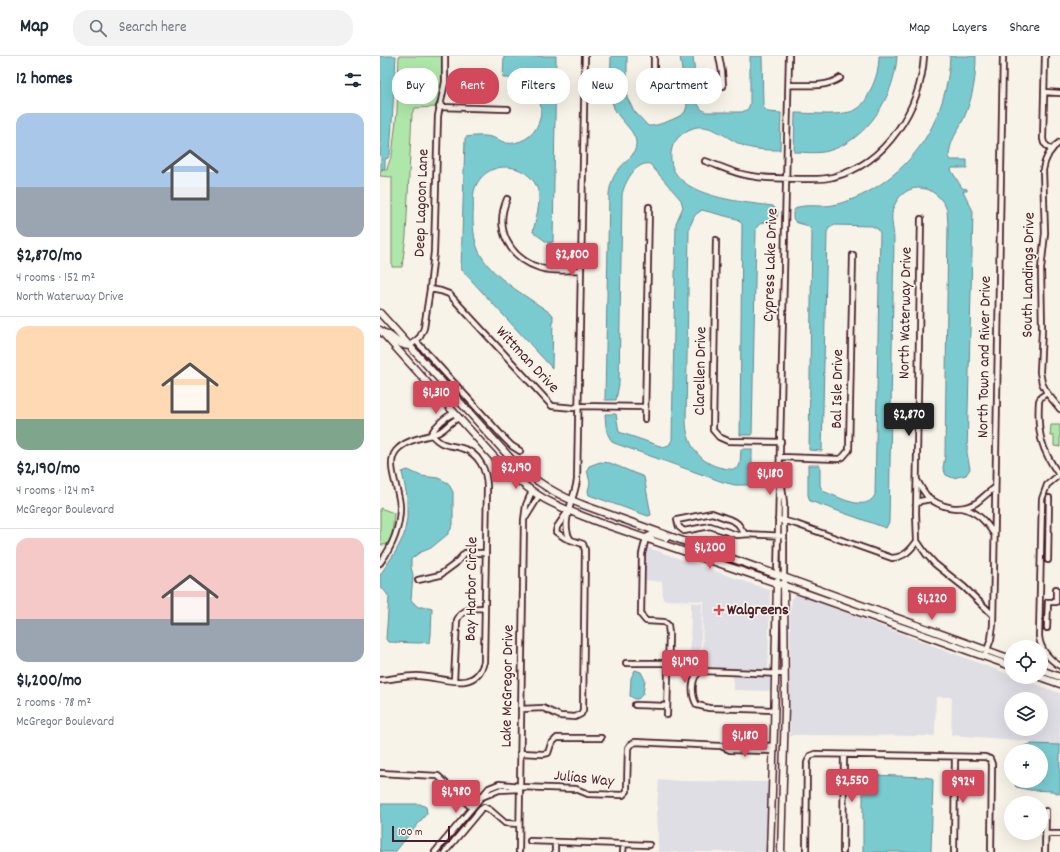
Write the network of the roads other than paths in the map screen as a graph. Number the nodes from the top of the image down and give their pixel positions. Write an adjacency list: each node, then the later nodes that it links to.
1 (445, 56): 15 (street, Deep Lagoon Lane)
2 (585, 56): 26 (street)
3 (654, 56): 9 (street)
4 (719, 56): 12 (street)
5 (789, 56): 11 (street, Cypress Lake Drive)
6 (924, 56): 20 (street)
7 (1003, 56): 46 (street, North Town and River Drive)
8 (1045, 56): 13 (street)
9 (654, 68)
10 (840, 78): 11 (street)
11 (789, 85): 20 (street, Cypress Lake Drive)
12 (723, 86)
13 (1044, 92): 14 (street); 18 (street)
14 (1060, 94)
15 (439, 107): 16 (street); 27 (street, Deep Lagoon Lane)
16 (508, 109)
17 (1060, 142): 18 (street, South Landings Drive)
18 (1051, 150): 32 (street, South Landings Drive)
19 (705, 161): 20 (street)
20 (787, 178): 40 (street, Cypress Lake Drive)
21 (507, 199): 26 (street)
22 (649, 207): 34 (street)
23 (921, 219): 45 (street, North Waterway Drive)
24 (716, 240): 40 (street, Clarellen Drive)
25 (853, 254): 42 (street, Bal Isle Drive)
26 (580, 270): 33 (street)
27 (430, 289): 30 (street, Deep Lagoon Lane); 33 (street, Wittman Drive)
28 (380, 313): 31 (main road)
29 (382, 331): 31 (main road); 36 (main road)
30 (416, 341): 31 (street, Deep Lagoon Lane); 41 (street)
31 (410, 346): 38 (main road)
32 (1046, 393): 35 (street, South Landings Drive); 44 (street)
33 (578, 406): 34 (street, Wittman Drive); 51 (street)
34 (645, 408): 37 (street)
35 (1060, 409)
36 (458, 416): 38 (main road); 39 (street); 47 (main road)
37 (645, 419)
38 (485, 430): 51 (main road)
39 (432, 434): 68 (street, Bay Harbor Circle); 70 (street)
40 (781, 442): 42 (street, Cypress Lake Drive)
41 (520, 451)
42 (780, 457): 43 (street, Cypress Lake Drive)
43 (780, 474): 55 (street, Cypress Lake Drive); 57 (street, Cypress Lake Drive)
44 (1059, 475): 65 (street)
45 (917, 480): 50 (street); 52 (street, North Waterway Drive)
46 (995, 488): 53 (street); 59 (street, North Town and River Drive)
47 (532, 491): 48 (main road); 56 (street, Lake McGregor Drive)
48 (539, 496): 54 (main road); 56 (street)
49 (1049, 498): 66 (street)
50 (931, 499): 52 (street); 53 (street)
51 (572, 501): 54 (street); 67 (main road)
52 (916, 505): 64 (street, North Waterway Drive)
53 (962, 508): 59 (street)
54 (569, 510): 62 (main road); 63 (street); 63 (street)
55 (778, 519): 57 (street); 60 (street, Cypress Lake Drive)
56 (524, 520): 98 (street, Lake McGregor Drive)
57 (784, 521): 61 (street, Cypress Lake Drive); 64 (street)
58 (750, 534): 58 (street); 60 (street)
59 (994, 534): 80 (street, North Town and River Drive)
60 (777, 536): 61 (street); 71 (street, Cypress Lake Drive)
61 (784, 536): 72 (street, Cypress Lake Drive)
62 (646, 538): 67 (main road); 74 (main road); 86 (street)
63 (571, 540): 98 (street)
64 (917, 541): 80 (street)
65 (1041, 542): 66 (street); 77 (street)
66 (1048, 542): 69 (street)
67 (694, 544): 71 (main road)
68 (486, 553): 73 (street); 79 (street, Bay Harbor Circle)
69 (1048, 560)
70 (380, 563)
71 (777, 575): 72 (main road); 74 (main road, Cypress Lake Drive)
72 (784, 578): 75 (main road, Cypress Lake Drive); 82 (main road)
73 (418, 580)
74 (777, 584): 75 (main road); 89 (main road, Cypress Lake Drive)
75 (784, 586): 82 (main road); 90 (main road, Cypress Lake Drive)
76 (1056, 589): 78 (street)
77 (1040, 602): 78 (street); 87 (street)
78 (1048, 602): 81 (street)
79 (485, 608): 94 (street, Bay Harbor Circle); 94 (street)
80 (993, 615): 82 (street, North Town and River Drive)
81 (1047, 628)
82 (986, 654): 83 (main road); 85 (main road)
83 (1004, 658)
84 (626, 663): 86 (street)
85 (1004, 663)
86 (668, 664): 97 (street)
87 (1060, 666)
88 (1048, 673): 91 (main road)
89 (775, 674): 90 (street); 99 (main road, Cypress Lake Drive); 99 (street)
90 (784, 674): 110 (main road, Cypress Lake Drive)
91 (1060, 677)
92 (380, 680): 94 (street, Bay Harbor Circle)
93 (1048, 680): 95 (main road)
94 (454, 681)
95 (1060, 684)
96 (635, 706): 97 (street)
97 (667, 706): 100 (street)
98 (521, 709): 103 (street, Lake McGregor Drive)
99 (775, 710): 102 (main road, Cypress Lake Drive)
100 (667, 715)
101 (601, 738): 103 (street)
102 (774, 748): 107 (street, Julias Way); 109 (main road, Cypress Lake Drive)
103 (520, 753): 107 (street, Lake McGregor Drive)
104 (844, 755): 105 (street); 126 (street); 127 (street)
105 (955, 757): 128 (street); 129 (street)
106 (380, 773): 108 (street)
107 (520, 787): 108 (street, Julias Way); 111 (street, Lake McGregor Drive)
108 (471, 808): 119 (street, Julias Way)
109 (772, 811): 110 (main road); 124 (main road, Cypress Lake Drive)
110 (782, 811): 125 (main road, Cypress Lake Drive)
111 (519, 824): 120 (street); 121 (street, Lake McGregor Drive)
112 (1048, 834): 113 (street)
113 (1060, 834)
114 (530, 840): 116 (street)
115 (1045, 840): 130 (street)
116 (555, 842): 117 (street); 122 (street)
117 (624, 844): 118 (street); 123 (street)
118 (649, 845)
119 (434, 852)
120 (445, 852)
121 (519, 852)
122 (554, 852)
123 (624, 852)
124 (770, 852)
125 (781, 852)
126 (806, 852)
127 (843, 852)
128 (954, 852)
129 (991, 852)
130 (1045, 852)

